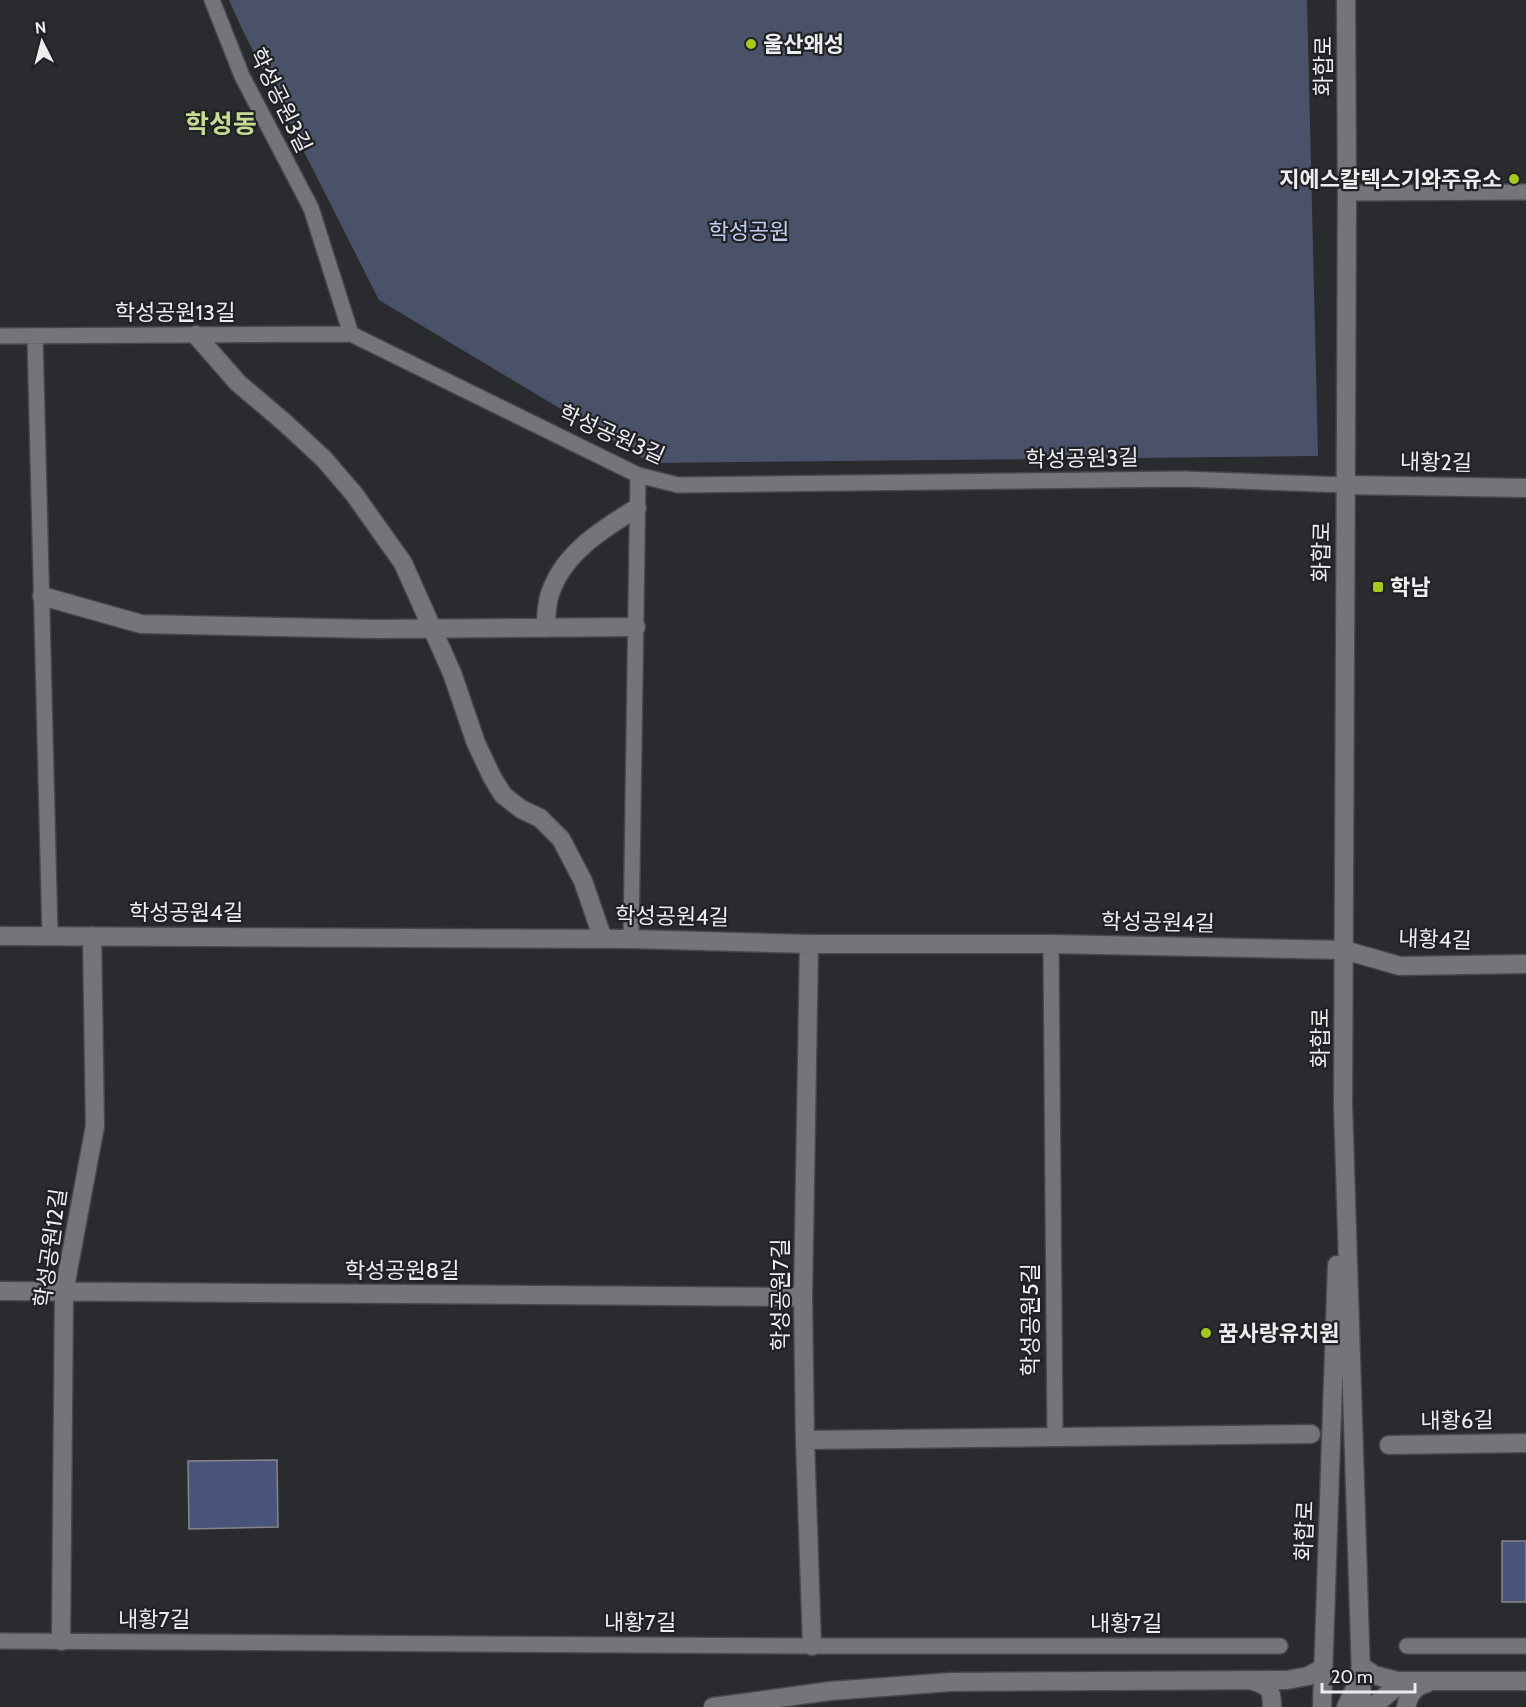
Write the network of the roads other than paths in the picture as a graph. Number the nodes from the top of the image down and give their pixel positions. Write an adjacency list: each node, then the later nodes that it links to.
1 (212, 0): 5 (lane, 학성공원3길)
2 (1346, 0): 4 (street, 화합로)
3 (1526, 192): 4 (lane)
4 (1347, 193): 10 (street, 화합로)
5 (351, 334): 6 (lane, 학성공원13길); 9 (lane, 학성공원3길)
6 (196, 335): 8 (lane, 학성공원13길); 16 (street)
7 (0, 336): 8 (lane, 학성공원13길)
8 (35, 336): 13 (lane)
9 (638, 475): 10 (lane, 학성공원3길); 12 (lane)
10 (1346, 485): 11 (street, 내황2길); 24 (street, 화합로)
11 (1526, 488)
12 (638, 508): 14 (lane); 15 (street)
13 (42, 596): 16 (street); 17 (lane)
14 (636, 627): 15 (street); 21 (lane)
15 (545, 628): 16 (street)
16 (432, 629): 20 (street)
17 (50, 935): 18 (street, 학성공원4길); 19 (street, 학성공원4길)
18 (0, 936)
19 (92, 936): 20 (street, 학성공원4길); 28 (street, 학성공원12길)
20 (603, 939): 21 (street, 학성공원4길)
21 (631, 939): 22 (street, 학성공원4길)
22 (808, 944): 23 (street, 학성공원4길); 29 (street, 학성공원7길)
23 (1051, 944): 24 (street, 학성공원4길); 31 (lane, 학성공원5길)
24 (1344, 950): 25 (street, 내황4길); 26 (street, 화합로)
25 (1526, 964)
26 (1343, 1104): 41 (street, 화합로); 42 (street, 화합로)
27 (0, 1291): 28 (street, 학성공원8길)
28 (64, 1292): 29 (street, 학성공원8길); 36 (street, 학성공원12길)
29 (803, 1297): 32 (street, 학성공원7길)
30 (1311, 1434): 31 (street)
31 (1055, 1438): 32 (street)
32 (805, 1440): 37 (street, 학성공원7길)
33 (1526, 1443): 34 (street, 내황6길)
34 (1389, 1445)
35 (0, 1641): 36 (lane, 내황7길)
36 (61, 1641): 37 (lane, 내황7길)
37 (812, 1646): 38 (lane, 내황7길)
38 (1280, 1646)
39 (1407, 1646): 40 (lane)
40 (1526, 1647)
41 (1361, 1666): 45 (street); 50 (street); 51 (street, 화합로)
42 (1323, 1668): 44 (street); 49 (street, 화합로)
43 (1438, 1680): 45 (street); 46 (street); 53 (street)
44 (1253, 1681): 47 (street); 48 (street)
45 (1417, 1681): 52 (street)
46 (1526, 1681)
47 (713, 1707)
48 (1272, 1707)
49 (1322, 1707)
50 (1346, 1707)
51 (1362, 1707)
52 (1372, 1707)
53 (1406, 1707)

